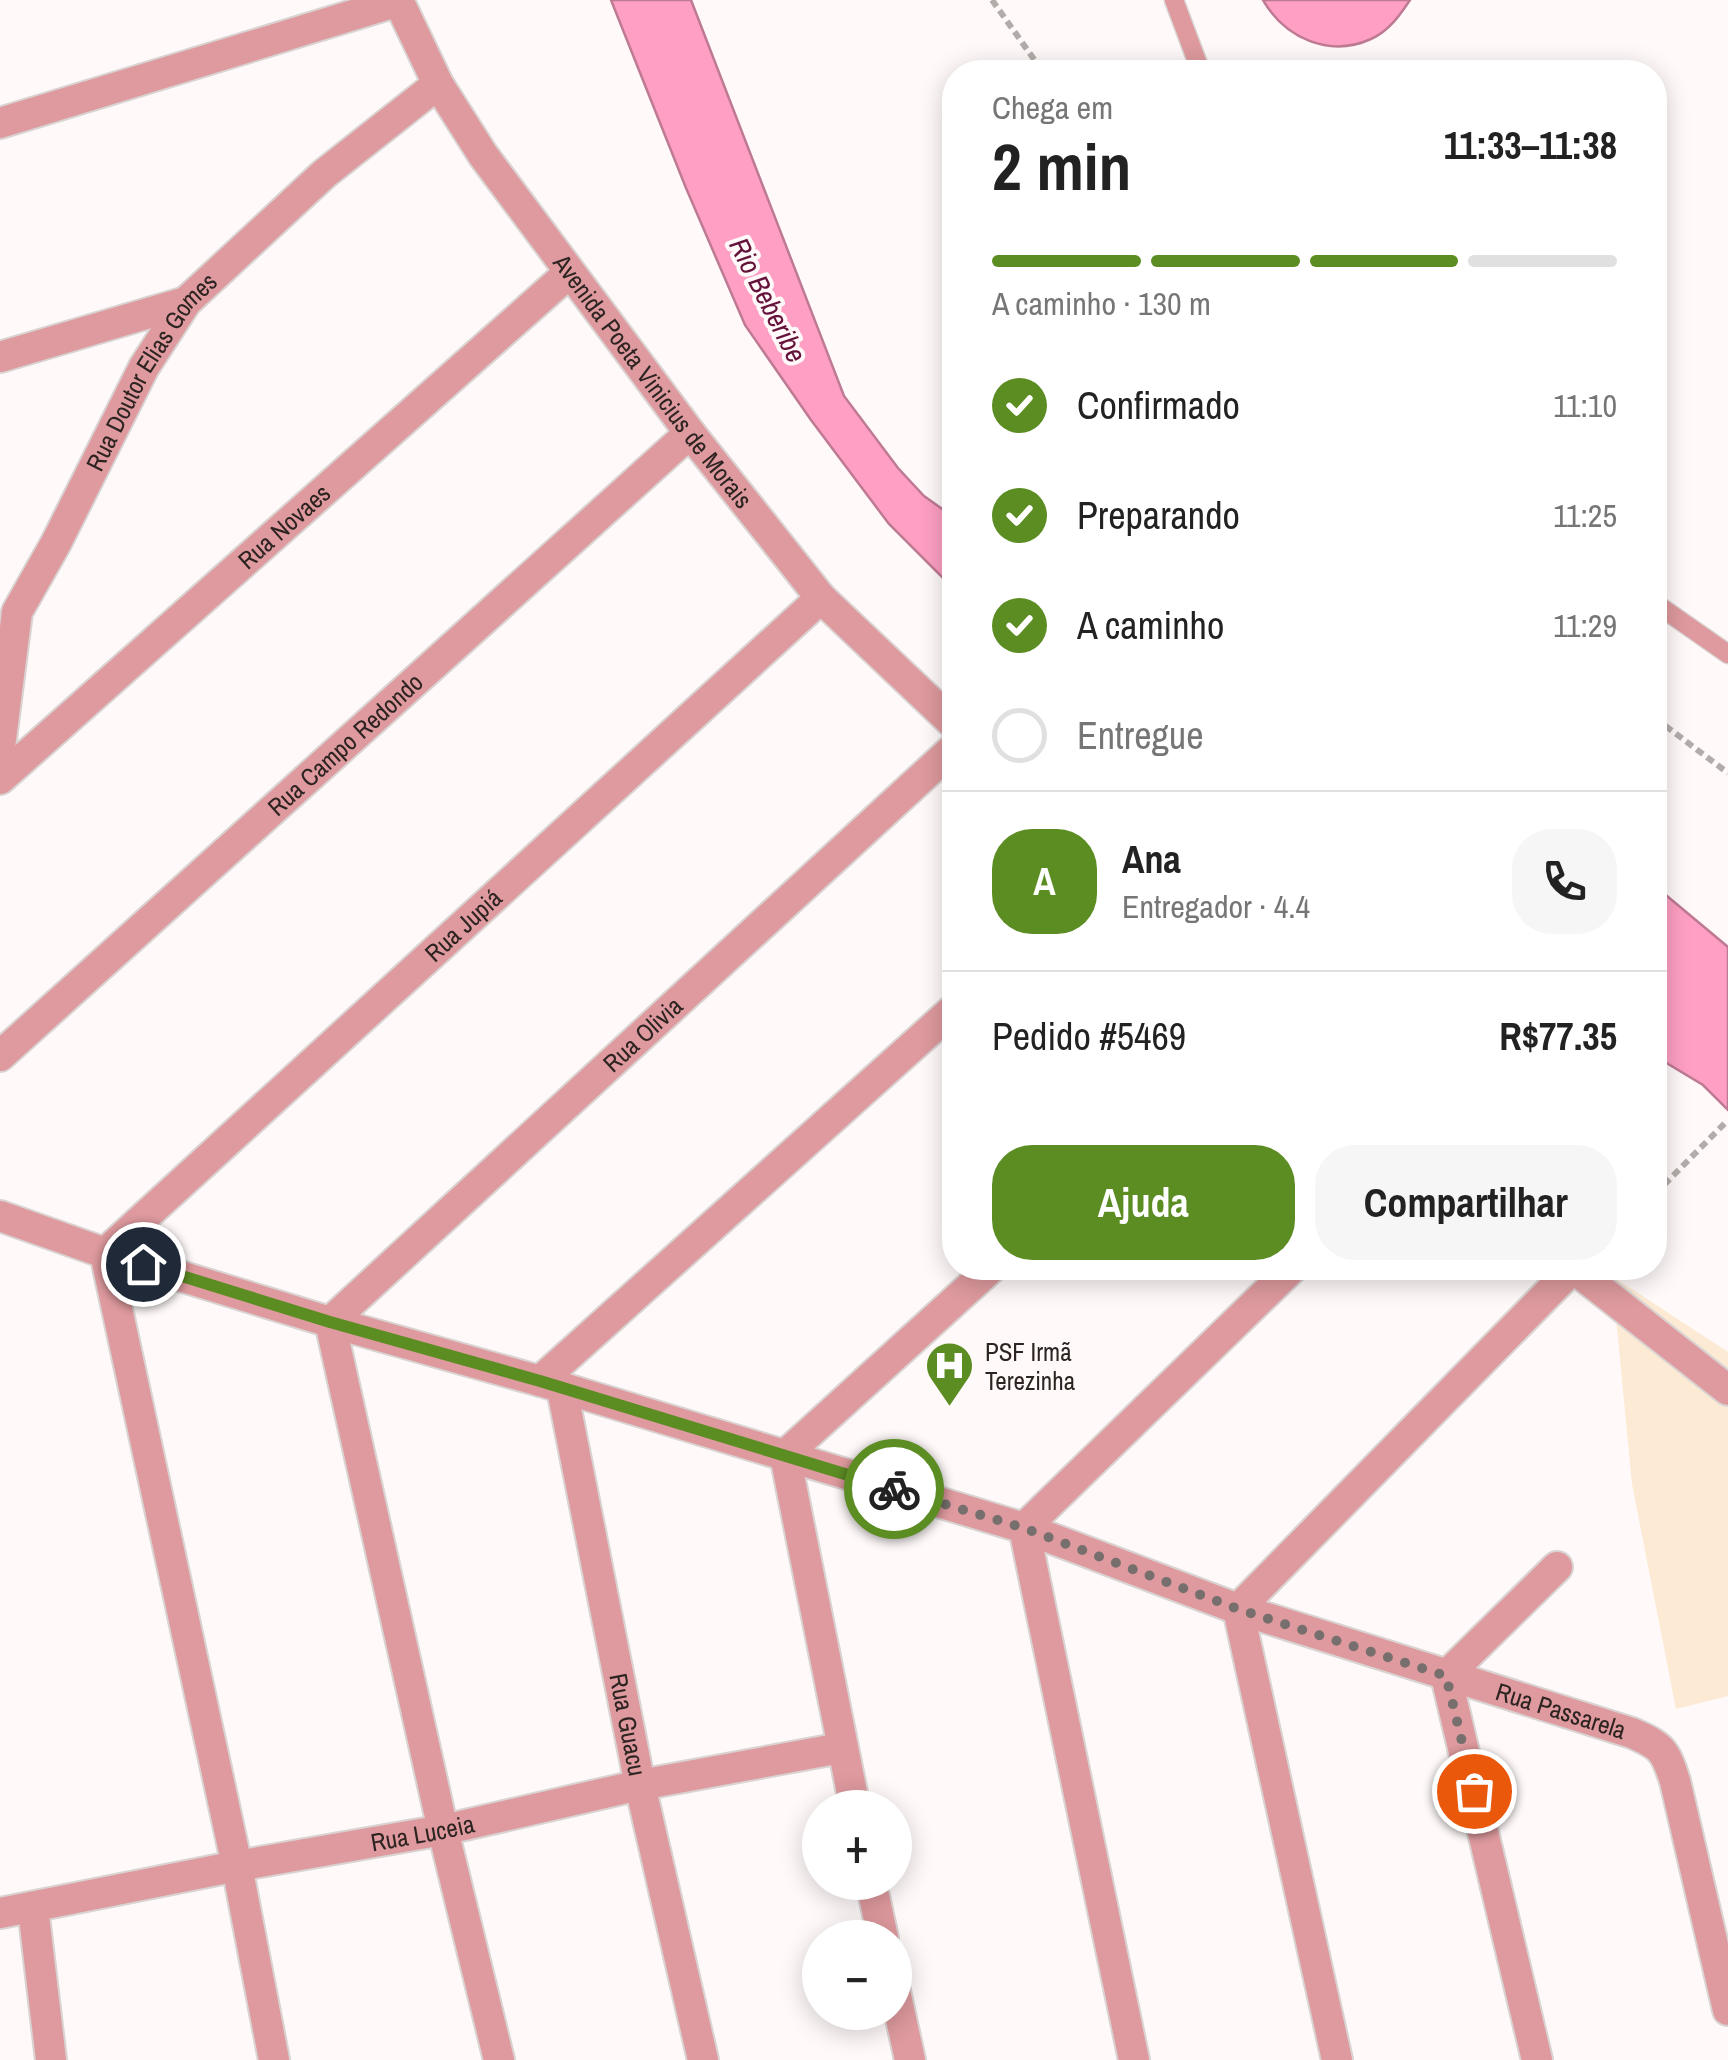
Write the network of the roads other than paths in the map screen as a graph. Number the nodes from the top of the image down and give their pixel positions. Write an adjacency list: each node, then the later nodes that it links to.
1 (1174, 0): 3 (lane)
2 (398, 1): 4 (street, Avenida Poeta Vinicius de Morais); 5 (street)
3 (1196, 60)
4 (438, 84): 6 (street, Avenida Poeta Vinicius de Morais); 7 (street, Rua Doutor Elias Gomes)
5 (0, 124)
6 (569, 273): 9 (street, Avenida Poeta Vinicius de Morais); 17 (street, Rua Novaes)
7 (186, 302): 8 (street); 12 (street, Rua Doutor Elias Gomes)
8 (0, 358)
9 (690, 433): 10 (street, Avenida Poeta Vinicius de Morais); 19 (street, Rua Campo Redondo)
10 (821, 598): 14 (street, Avenida Poeta Vinicius de Morais); 21 (street, Rua Jupiá)
11 (1667, 611): 13 (lane)
12 (8, 614): 15 (street, Rua Doutor Elias Gomes)
13 (1728, 654)
14 (942, 712)
15 (0, 747)
16 (942, 758): 26 (street, Rua Olivia)
17 (0, 779)
18 (942, 1020): 27 (street)
19 (0, 1056)
20 (0, 1216): 21 (street, Rua Passarela)
21 (106, 1253): 26 (street, Rua Passarela); 38 (street)
22 (979, 1280): 29 (street)
23 (1280, 1280): 30 (street)
24 (1561, 1280): 32 (street)
25 (1588, 1280): 28 (street)
26 (330, 1322): 27 (street, Rua Passarela); 37 (street)
27 (551, 1385): 29 (street, Rua Passarela); 35 (street, Rua Guacu)
28 (1728, 1390)
29 (785, 1455): 30 (street, Rua Passarela); 34 (street)
30 (1024, 1528): 32 (street, Rua Passarela); 48 (street)
31 (1557, 1567): 33 (street)
32 (1238, 1609): 33 (street, Rua Passarela); 49 (street)
33 (1446, 1676): 41 (street, Rua Passarela); 50 (street)
34 (842, 1748): 35 (street, Rua Luceia); 36 (street)
35 (640, 1785): 37 (street, Rua Luceia); 46 (street, Rua Guacu)
36 (850, 1790)
37 (443, 1830): 38 (street, Rua Luceia); 45 (street)
38 (236, 1866): 39 (street, Rua Luceia); 44 (street)
39 (33, 1908): 40 (street, Rua Luceia); 43 (street)
40 (0, 1913)
41 (1728, 2010)
42 (903, 2030): 47 (street)
43 (51, 2060)
44 (274, 2060)
45 (499, 2060)
46 (703, 2060)
47 (910, 2060)
48 (1134, 2060)
49 (1337, 2060)
50 (1537, 2060)

